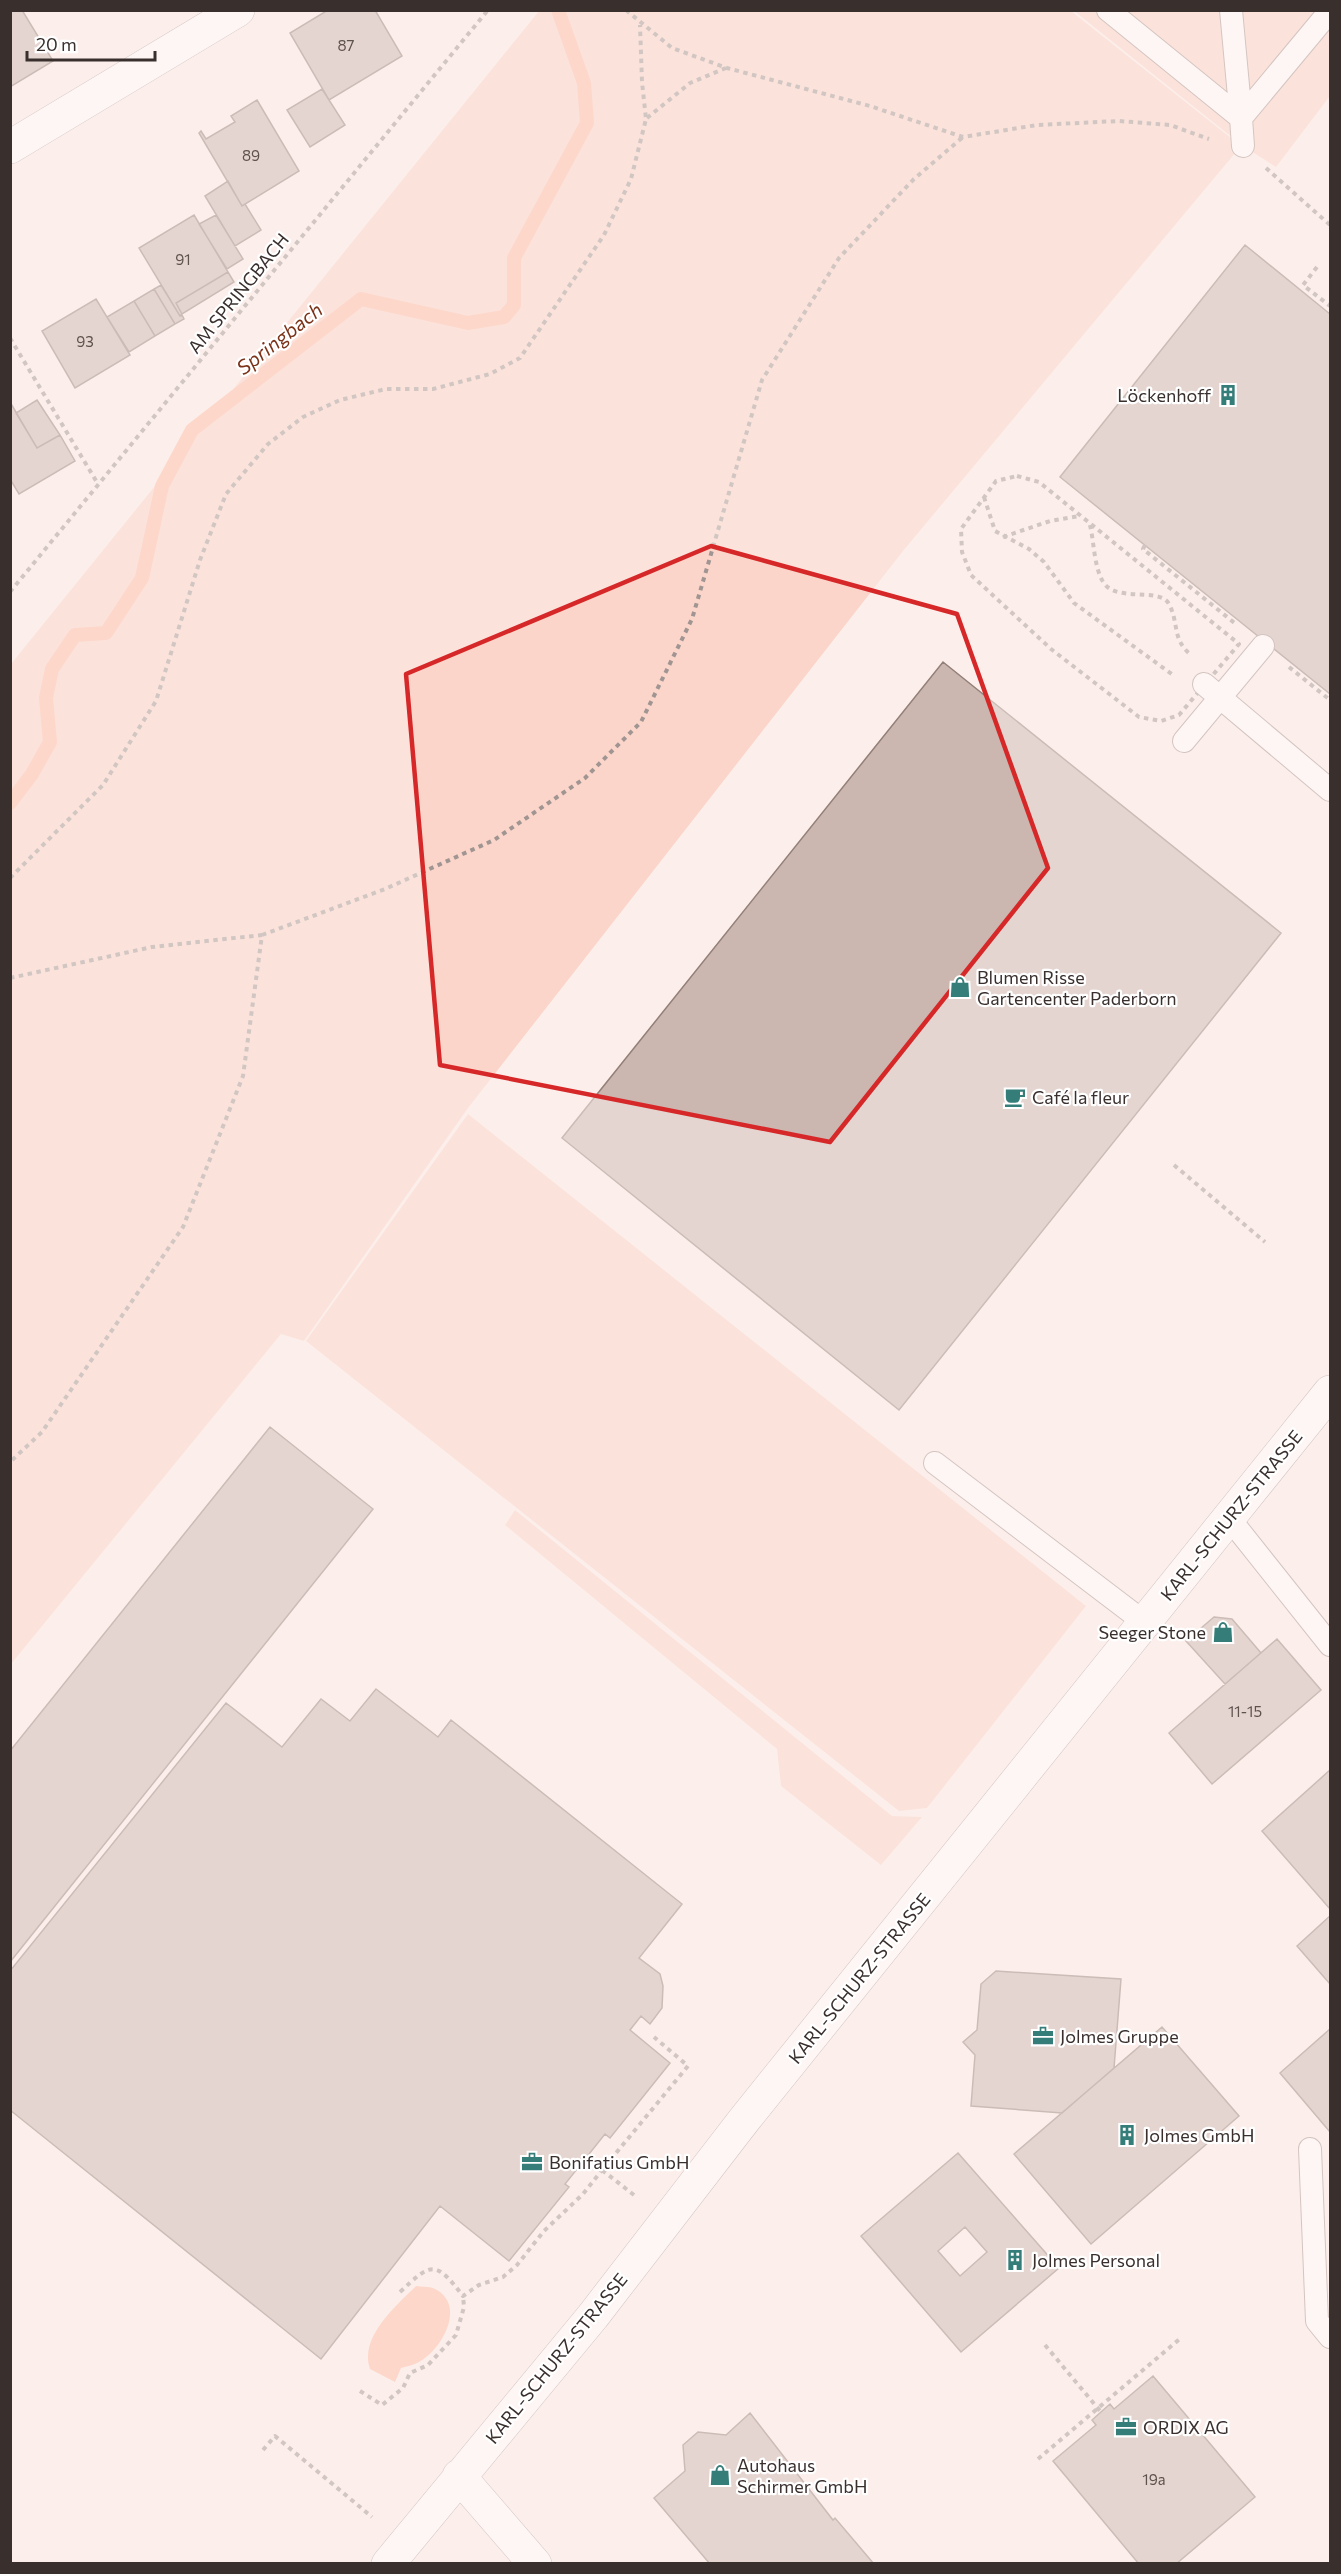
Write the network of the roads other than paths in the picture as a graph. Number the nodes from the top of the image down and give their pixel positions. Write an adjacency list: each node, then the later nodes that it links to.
1 (238, 10): 7 (street)
2 (1108, 10): 5 (lane)
3 (1231, 10): 5 (lane)
4 (1330, 11): 5 (lane)
5 (1241, 118): 6 (lane)
6 (1243, 146)
7 (10, 147)
8 (1263, 646): 9 (lane)
9 (1202, 683): 10 (lane); 11 (lane)
10 (1184, 741)
11 (1330, 790)
12 (1330, 1392): 14 (street, KARL-SCHURZ-STRASSE)
13 (935, 1463): 15 (lane)
14 (1229, 1518): 15 (street, KARL-SCHURZ-STRASSE); 16 (lane)
15 (1144, 1622): 19 (street, KARL-SCHURZ-STRASSE)
16 (1330, 1646)
17 (1310, 2149): 18 (lane)
18 (1330, 2337)
19 (459, 2476): 20 (street, KARL-SCHURZ-STRASSE); 21 (street)
20 (388, 2564)
21 (535, 2564)

